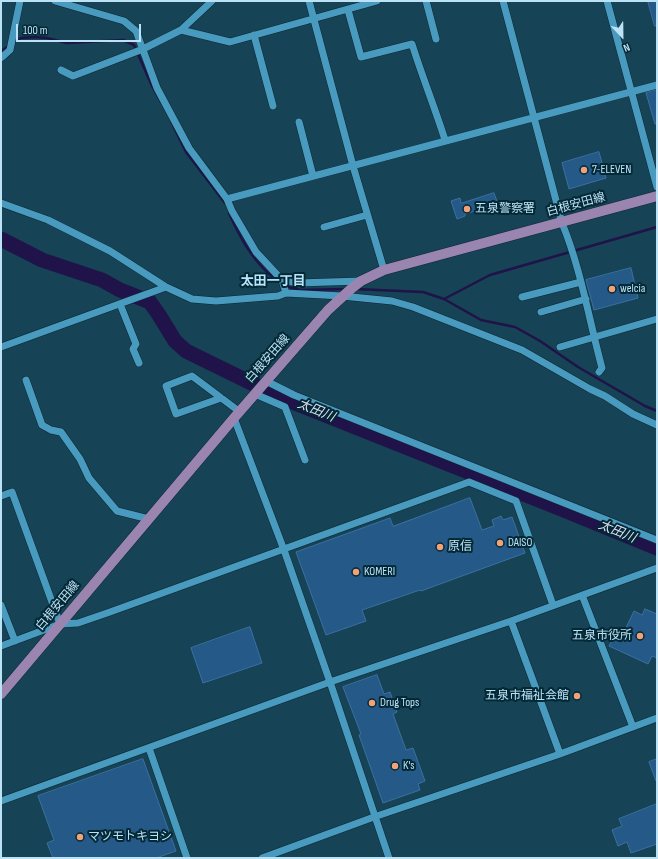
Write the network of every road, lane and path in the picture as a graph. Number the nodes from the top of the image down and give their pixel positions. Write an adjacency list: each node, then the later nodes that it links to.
1 (20, 1): 16 (street)
2 (55, 1): 15 (street)
3 (209, 1): 12 (street)
4 (309, 1): 11 (street)
5 (377, 1): 9 (street)
6 (426, 1): 14 (street)
7 (503, 1): 21 (street)
8 (607, 1): 19 (street)
9 (363, 3): 10 (street)
10 (348, 10): 11 (street); 23 (street)
11 (314, 19): 13 (street); 24 (street)
12 (181, 30): 13 (street); 15 (street)
13 (254, 35): 20 (street)
14 (436, 40)
15 (143, 49): 17 (street); 28 (street)
16 (1, 58)
17 (61, 70)
18 (657, 85): 19 (street)
19 (632, 92): 21 (street); 26 (street)
20 (273, 106)
21 (534, 118): 23 (street); 31 (street)
22 (299, 122): 25 (street)
23 (445, 140): 24 (street)
24 (353, 166): 25 (street); 30 (street)
25 (313, 176): 28 (street)
26 (657, 187)
27 (657, 196): 31 (main road, 白根安田線)
28 (227, 199): 34 (street)
29 (1, 203): 37 (street)
30 (368, 215): 32 (street); 33 (street)
31 (562, 223): 33 (main road, 白根安田線); 36 (street)
32 (324, 227)
33 (384, 270): 35 (main road, 白根安田線)
34 (282, 280): 35 (street); 38 (street)
35 (361, 281): 39 (main road, 白根安田線)
36 (580, 282): 40 (street); 41 (street)
37 (166, 287): 38 (street); 42 (street)
38 (286, 293): 39 (street)
39 (342, 296): 51 (main road, 白根安田線); 55 (street)
40 (522, 297)
41 (586, 299): 43 (street); 45 (street)
42 (120, 304): 46 (street); 48 (street)
43 (541, 312)
44 (657, 319): 45 (street)
45 (594, 336): 47 (street); 49 (street)
46 (1, 347)
47 (560, 347)
48 (139, 363)
49 (599, 372)
50 (26, 380): 58 (street)
51 (266, 380): 52 (main road, 白根安田線); 59 (street)
52 (255, 394): 54 (main road, 白根安田線); 56 (street)
53 (221, 398): 53 (street); 54 (street)
54 (237, 415): 58 (main road, 白根安田線); 60 (street)
55 (657, 425)
56 (305, 460)
57 (1, 496): 66 (street)
58 (149, 519): 66 (main road, 白根安田線)
59 (657, 540)
60 (284, 550): 64 (street); 66 (street); 69 (street)
61 (657, 568): 62 (street)
62 (582, 595): 64 (street); 72 (street)
63 (1, 605): 67 (street)
64 (553, 606): 65 (street)
65 (511, 621): 69 (street); 74 (street)
66 (60, 624): 67 (street); 70 (main road, 白根安田線)
67 (15, 641): 68 (street)
68 (1, 646)
69 (330, 682): 73 (street); 76 (street)
70 (1, 694)
71 (657, 718): 72 (street)
72 (633, 727): 74 (street)
73 (149, 748): 75 (street); 77 (street)
74 (560, 754): 76 (street)
75 (1, 801)
76 (374, 817): 78 (street); 79 (street)
77 (187, 858)
78 (262, 858)
79 (389, 858)

